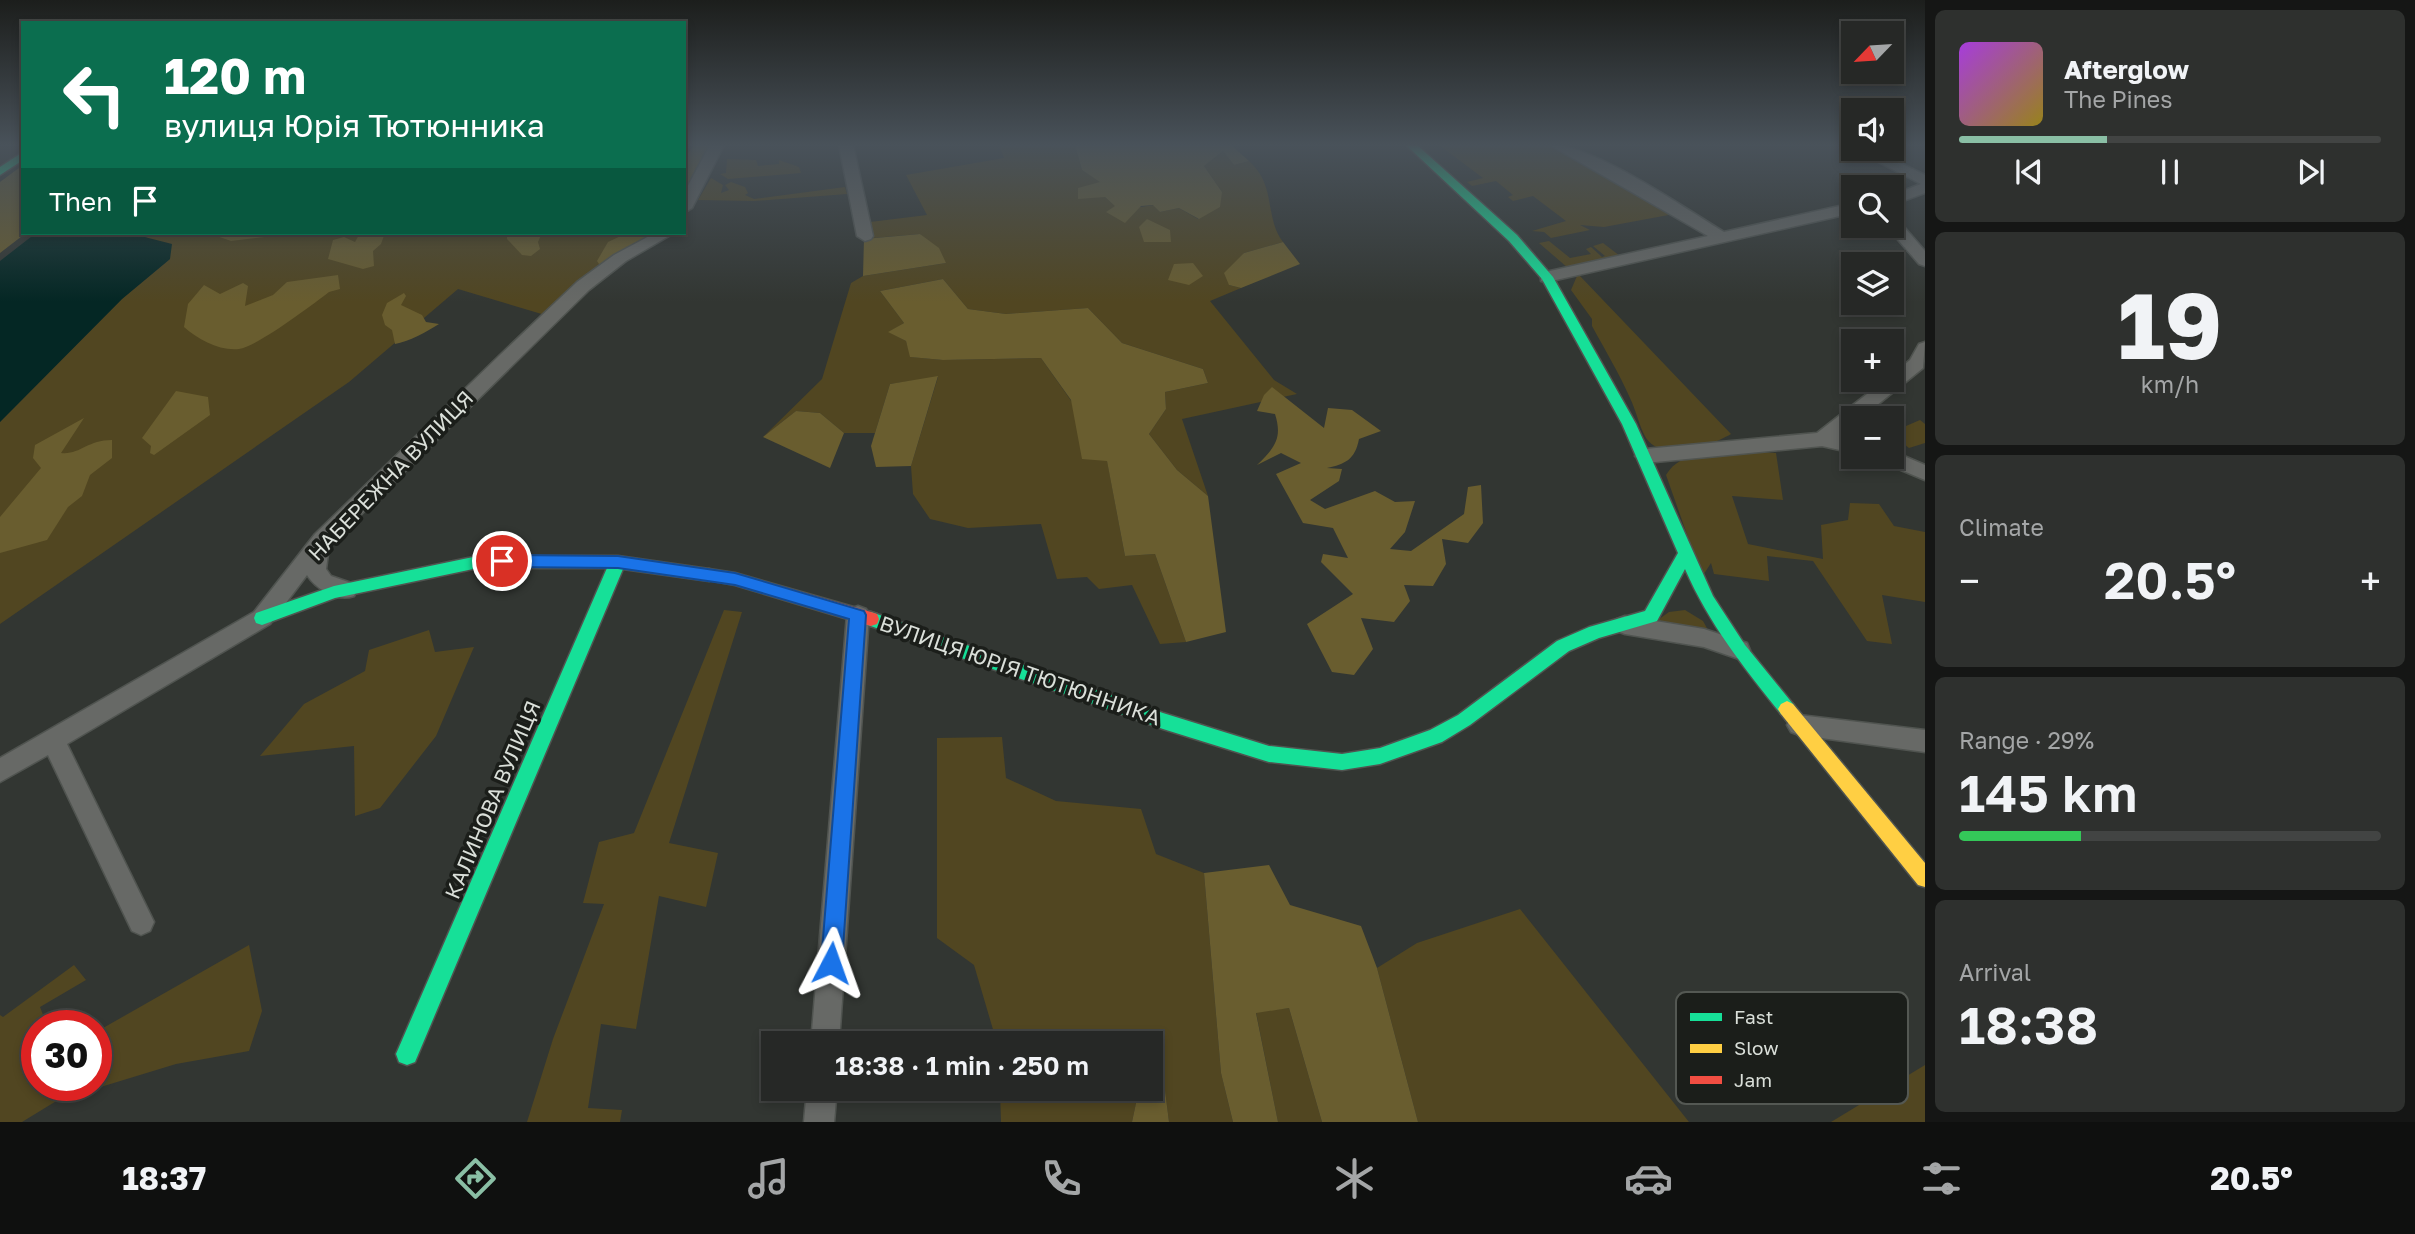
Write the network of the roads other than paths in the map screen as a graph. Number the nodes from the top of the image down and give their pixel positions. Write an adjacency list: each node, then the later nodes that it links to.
1 (857, 197): 6 (street)
2 (1468, 197): 10 (street)
3 (1655, 197): 7 (street)
4 (1841, 211): 7 (street)
5 (662, 235): 17 (street, НАБЕРЕЖНА ВУЛИЦЯ)
6 (865, 236)
7 (1721, 237): 10 (street)
8 (1904, 237): 9 (street)
9 (1925, 261)
10 (1547, 277): 14 (street)
11 (1922, 359): 12 (street)
12 (1822, 439): 13 (street); 14 (street)
13 (1841, 443)
14 (1645, 456): 18 (street)
15 (1904, 464): 16 (street)
16 (1925, 473)
17 (317, 548): 20 (street); 22 (street, НАБЕРЕЖНА ВУЛИЦЯ)
18 (1685, 554): 23 (street, ВУЛИЦЯ ЮРІЯ ТЮТЮННИКА); 24 (street)
19 (618, 562): 20 (street, ВУЛИЦЯ ЮРІЯ ТЮТЮННИКА); 21 (street, ВУЛИЦЯ ЮРІЯ ТЮТЮННИКА); 32 (street, КАЛИНОВА ВУЛИЦЯ)
20 (346, 590): 22 (street, ВУЛИЦЯ ЮРІЯ ТЮТЮННИКА)
21 (858, 615): 23 (street, ВУЛИЦЯ ЮРІЯ ТЮТЮННИКА); 31 (street)
22 (262, 618): 26 (street, НАБЕРЕЖНА ВУЛИЦЯ)
23 (1625, 625): 24 (street, ВУЛИЦЯ ЮРІЯ ТЮТЮННИКА)
24 (1739, 650): 25 (street)
25 (1800, 725): 27 (street); 29 (street)
26 (52, 741): 28 (street, НАБЕРЕЖНА ВУЛИЦЯ); 30 (street)
27 (1925, 741)
28 (0, 771)
29 (1925, 877)
30 (141, 922)
31 (826, 1031)
32 (407, 1054)
33 (821, 1101): 34 (street)
34 (819, 1122)

